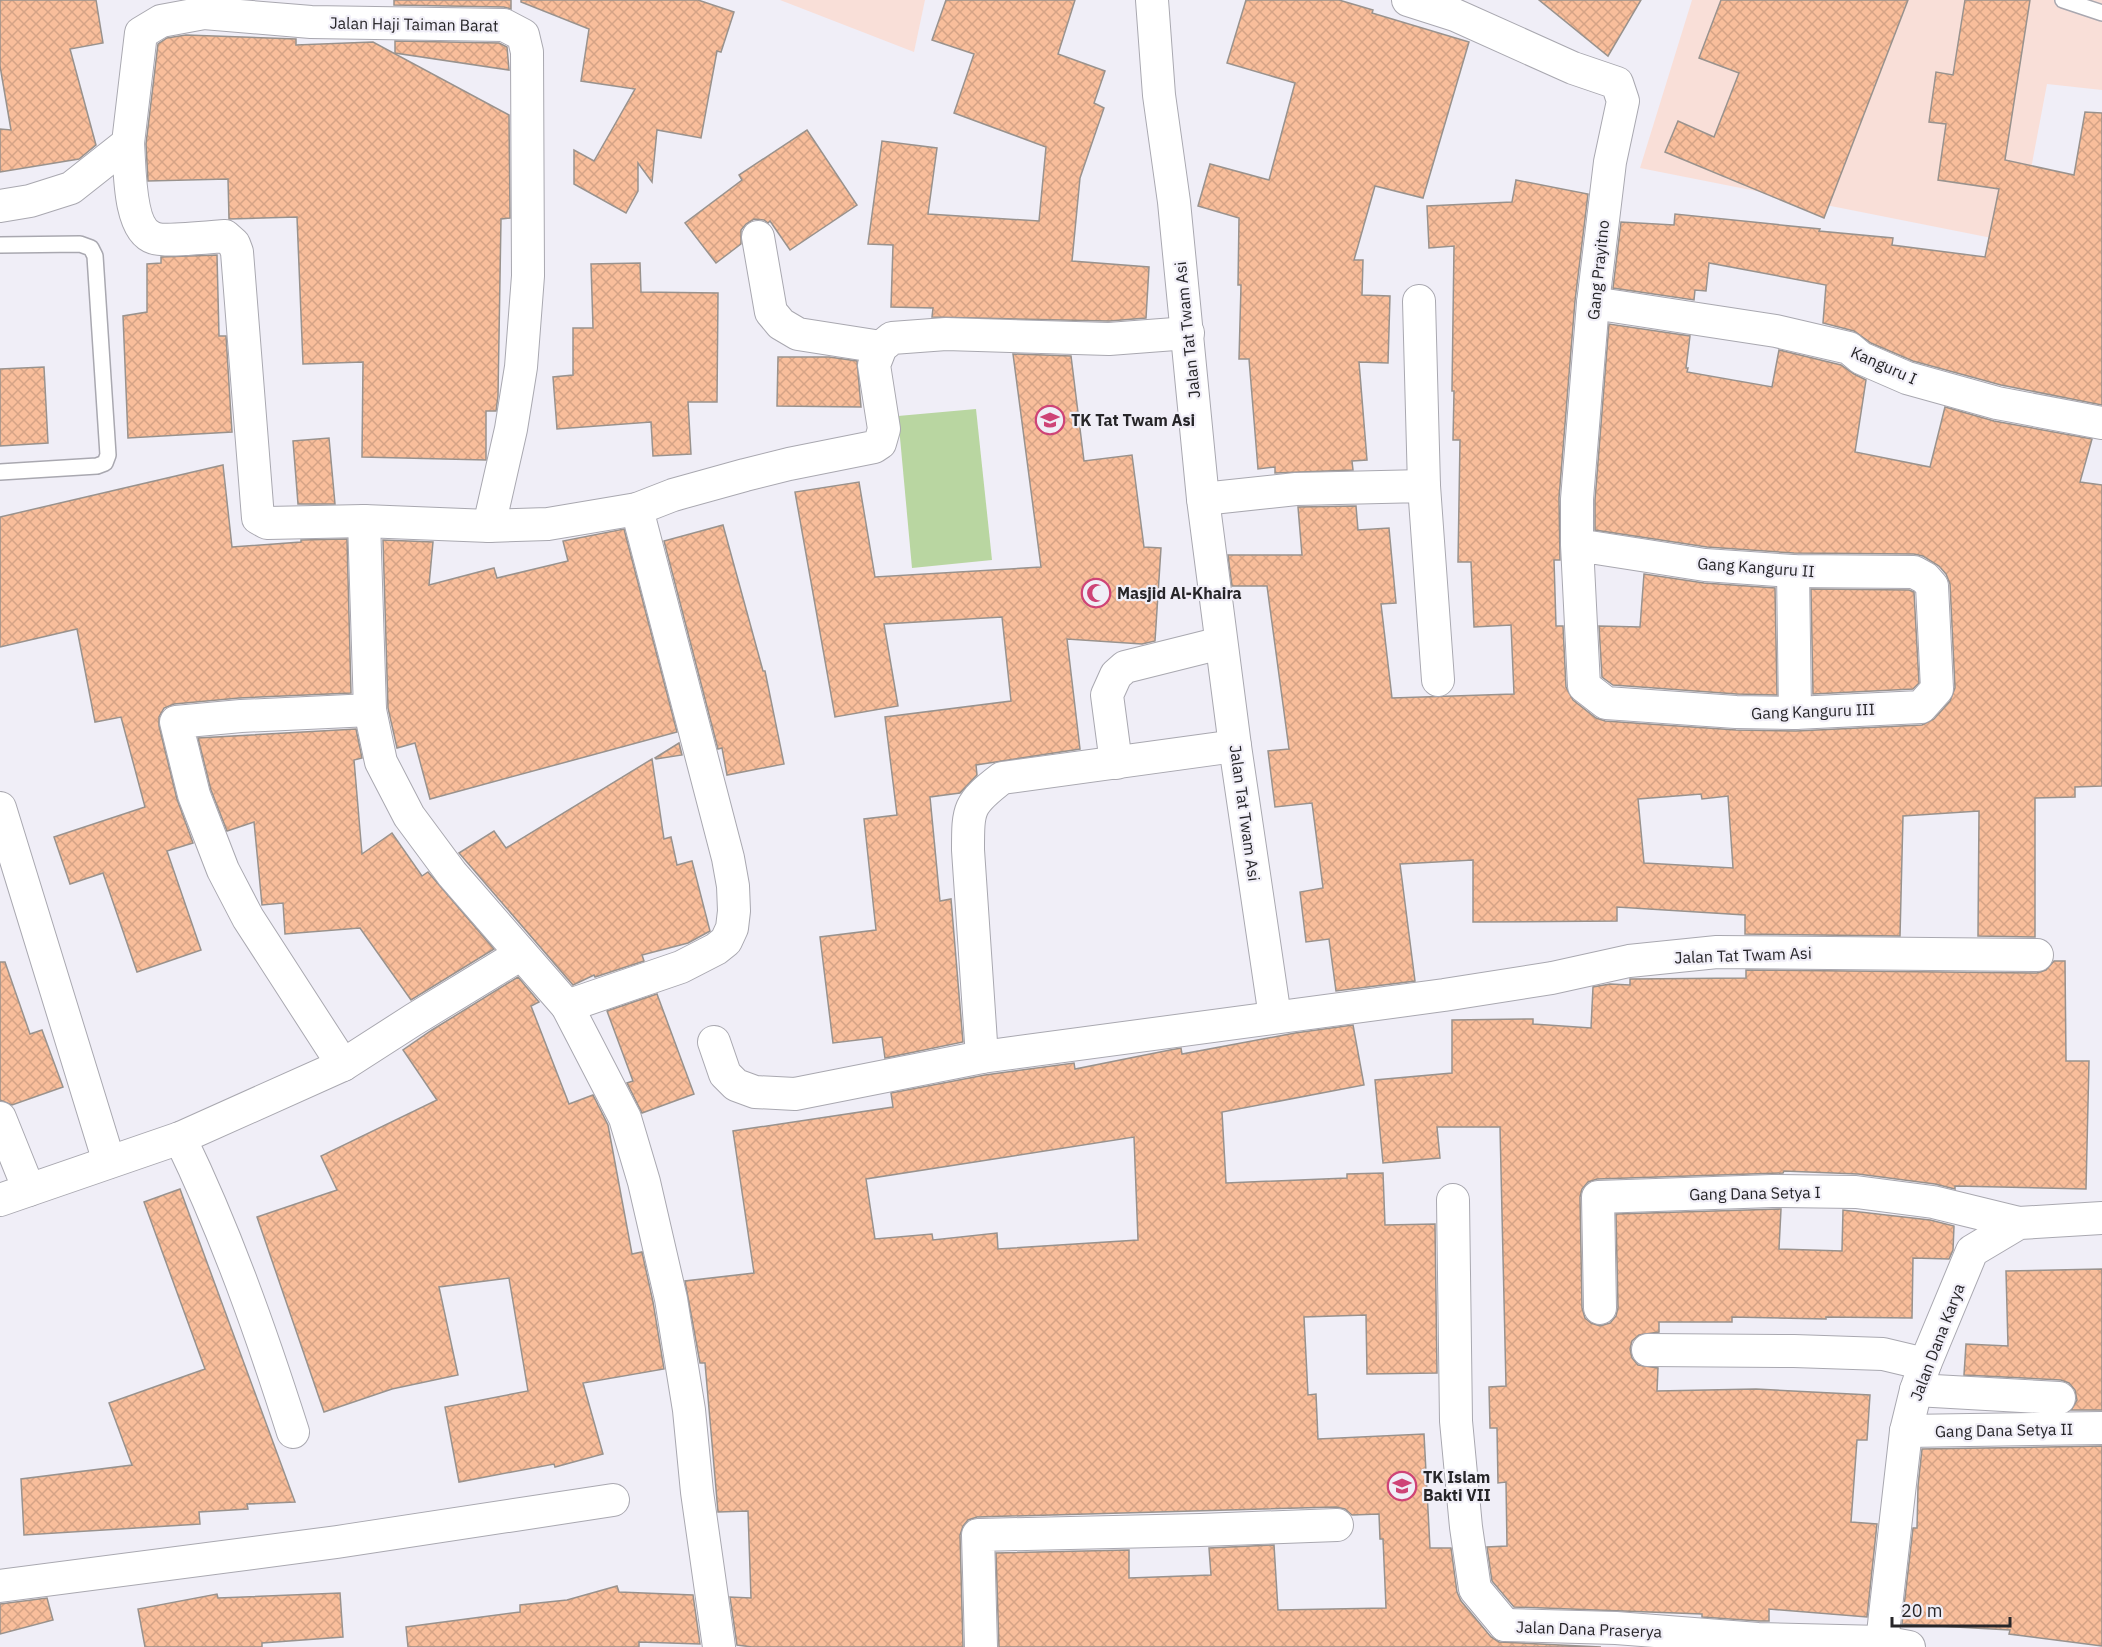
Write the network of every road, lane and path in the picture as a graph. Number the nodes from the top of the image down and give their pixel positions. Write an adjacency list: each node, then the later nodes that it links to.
1 (1152, 0): 11 (street, Jalan Tat Twam Asi)
2 (1408, 0): 10 (street, Gang Prayitno)
3 (2063, 0): 4 (lane)
4 (2102, 13)
5 (128, 143): 6 (street); 18 (street); 19 (street, Jalan Haji Taiman Barat)
6 (0, 206)
7 (758, 237): 12 (street)
8 (0, 245): 14 (lane)
9 (1419, 301): 15 (street)
10 (1593, 303): 13 (street, Kanguru I); 20 (street, Gang Prayitno)
11 (1188, 333): 12 (street); 16 (street, Jalan Tat Twam Asi)
12 (881, 347): 17 (street)
13 (2102, 423)
14 (0, 472)
15 (1424, 486): 16 (street); 24 (street)
16 (1203, 499): 23 (street, Jalan Tat Twam Asi)
17 (637, 509): 19 (street); 33 (street)
18 (364, 521): 19 (street); 26 (street)
19 (489, 526)
20 (1577, 545): 21 (street, Gang Kanguru II); 25 (street, Gang Prayitno)
21 (1793, 572): 22 (street, Gang Kanguru II); 27 (street)
22 (1932, 586): 27 (street, Gang Kanguru III)
23 (1221, 644): 28 (street, Jalan Tat Twam Asi); 29 (street)
24 (1438, 680)
25 (1584, 686): 27 (street, Gang Kanguru III)
26 (370, 710): 31 (street); 37 (street)
27 (1795, 713)
28 (1235, 746): 29 (street); 34 (street, Jalan Tat Twam Asi)
29 (1116, 763): 36 (street)
30 (0, 808): 40 (street)
31 (521, 954): 33 (street); 37 (street)
32 (2037, 955): 34 (street, Jalan Tat Twam Asi)
33 (567, 1006): 58 (street)
34 (1275, 1017): 36 (street, Jalan Tat Twam Asi)
35 (714, 1042): 36 (street, Jalan Tat Twam Asi)
36 (982, 1057)
37 (344, 1065): 39 (street)
38 (0, 1118): 41 (street)
39 (180, 1138): 40 (street); 52 (street)
40 (109, 1162): 41 (street)
41 (29, 1190): 42 (street)
42 (0, 1200)
43 (1453, 1200): 56 (street)
44 (2102, 1218): 45 (street, Jalan Dana Karya)
45 (2019, 1223): 46 (street, Gang Dana Setya I); 48 (street, Jalan Dana Karya)
46 (1600, 1308)
47 (1648, 1350): 48 (street)
48 (1921, 1377): 49 (street); 51 (street, Jalan Dana Karya)
49 (2059, 1398)
50 (2102, 1428): 51 (street, Gang Dana Setya II)
51 (1906, 1431): 57 (street, Jalan Dana Karya)
52 (293, 1432)
53 (613, 1500): 55 (street)
54 (1337, 1524): 59 (street)
55 (0, 1586)
56 (1505, 1636): 57 (street, Jalan Dana Praserya)
57 (1896, 1645)
58 (719, 1647)
59 (981, 1647)

